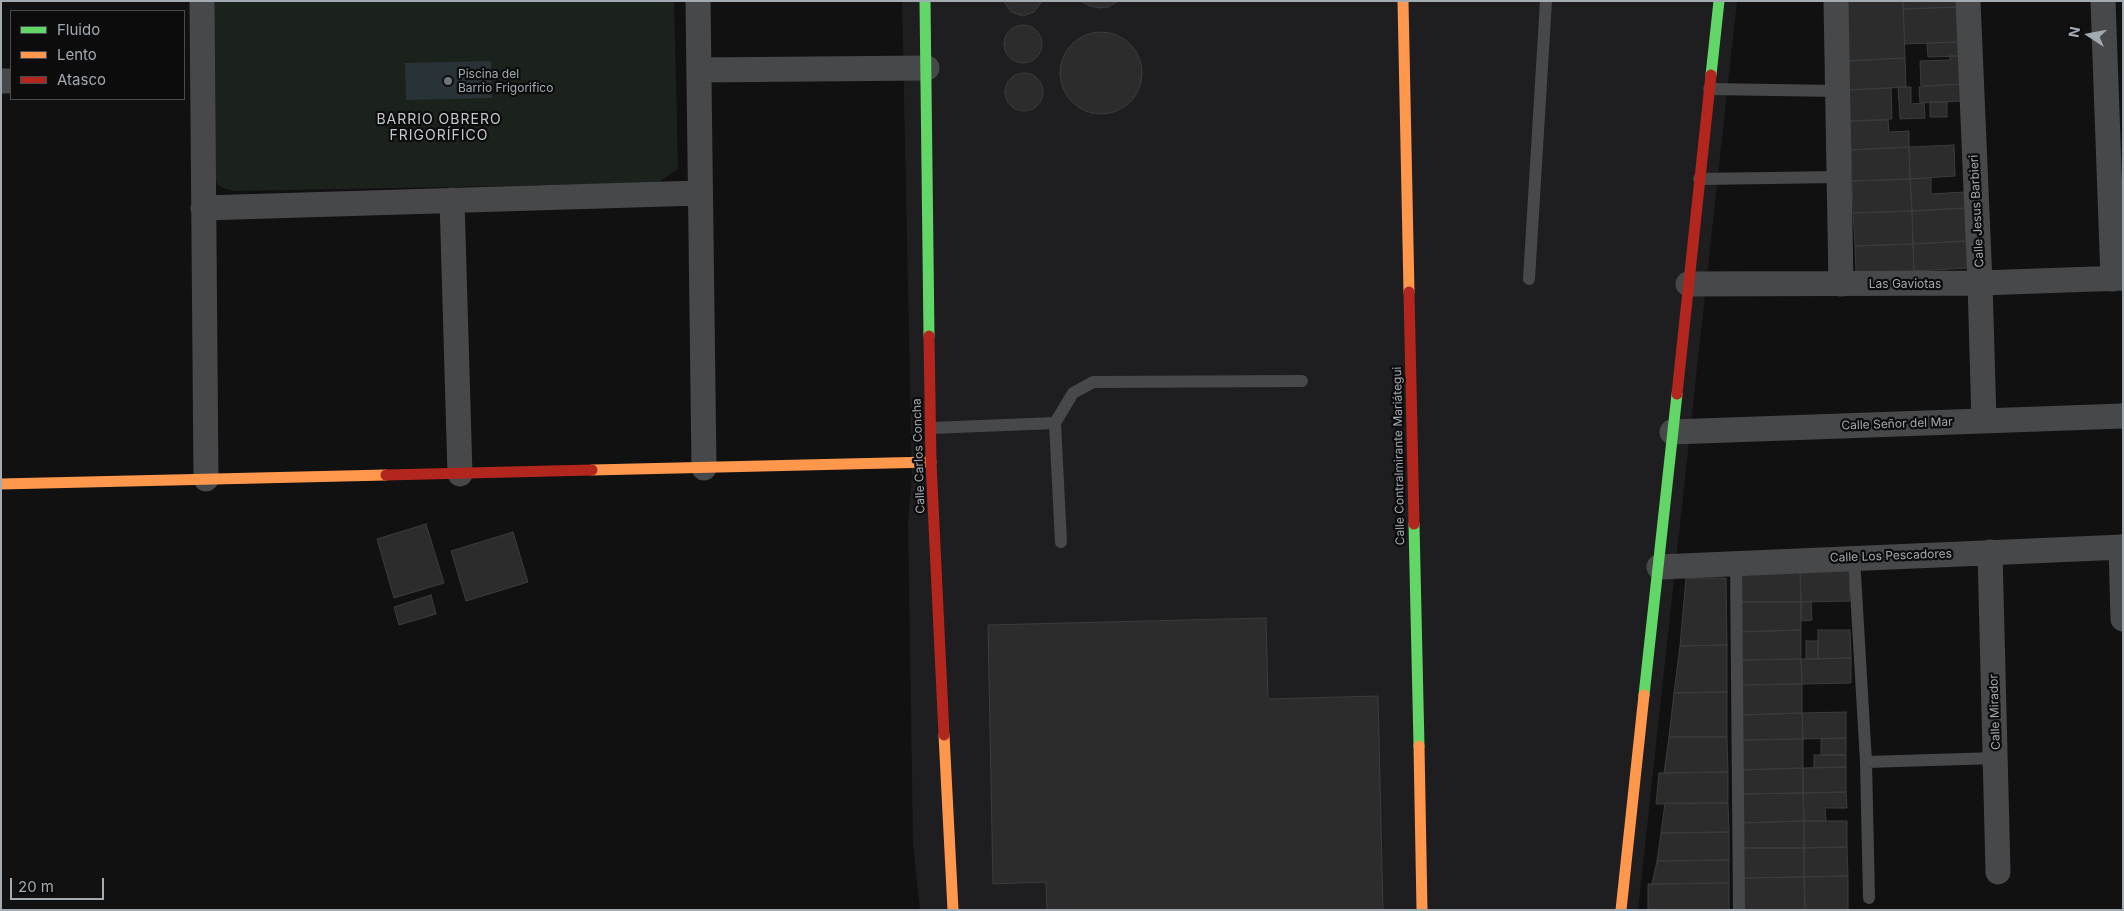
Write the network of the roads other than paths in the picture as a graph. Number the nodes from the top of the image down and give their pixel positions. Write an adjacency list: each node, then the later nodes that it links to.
1 (202, 1): 12 (street)
2 (698, 1): 11 (street)
3 (925, 1): 10 (street, Calle Carlos Concha)
4 (1403, 1): 48 (street, Calle Contralmirante Mariátegui)
5 (1546, 1): 21 (lane)
6 (1719, 1): 13 (street)
7 (1836, 1): 14 (street)
8 (1968, 1): 22 (street, Calle Jesus Barbieri)
9 (2103, 1): 20 (street)
10 (927, 68): 11 (street); 29 (street, Calle Carlos Concha)
11 (699, 70): 17 (street)
12 (193, 79): 19 (street)
13 (1709, 89): 14 (lane); 16 (street)
14 (1838, 91): 15 (street)
15 (1839, 177): 16 (lane); 24 (street)
16 (1699, 178): 23 (street)
17 (700, 193): 18 (street); 32 (street)
18 (452, 200): 19 (street); 33 (street)
19 (203, 208): 34 (street)
20 (2118, 278): 22 (street, Las Gaviotas)
21 (1529, 279)
22 (1980, 283): 24 (street, Las Gaviotas); 27 (street, Calle Jesus Barbieri)
23 (1688, 284): 24 (street, Las Gaviotas); 30 (street)
24 (1840, 284)
25 (1302, 381): 28 (lane)
26 (2123, 416): 27 (street, Calle Señor del Mar)
27 (1984, 421): 30 (street, Calle Señor del Mar)
28 (1055, 423): 29 (lane); 36 (lane)
29 (931, 428): 31 (street, Calle Carlos Concha)
30 (1672, 432): 41 (street)
31 (932, 462): 32 (street); 47 (street, Calle Carlos Concha)
32 (704, 468): 33 (street)
33 (460, 474): 34 (street)
34 (206, 479): 35 (street)
35 (1, 484)
36 (1061, 542)
37 (2122, 547): 38 (street, Calle Los Pescadores); 42 (street)
38 (1990, 552): 39 (street, Calle Los Pescadores); 43 (street, Calle Mirador)
39 (1854, 557): 40 (street, Calle Los Pescadores); 44 (lane)
40 (1736, 564): 41 (street, Calle Los Pescadores); 50 (lane)
41 (1658, 567): 49 (street)
42 (2123, 619)
43 (1997, 758): 44 (lane); 45 (street, Calle Mirador)
44 (1866, 762): 46 (lane)
45 (1998, 872)
46 (1869, 898)
47 (953, 910)
48 (1422, 910)
49 (1621, 910)
50 (1739, 910)

